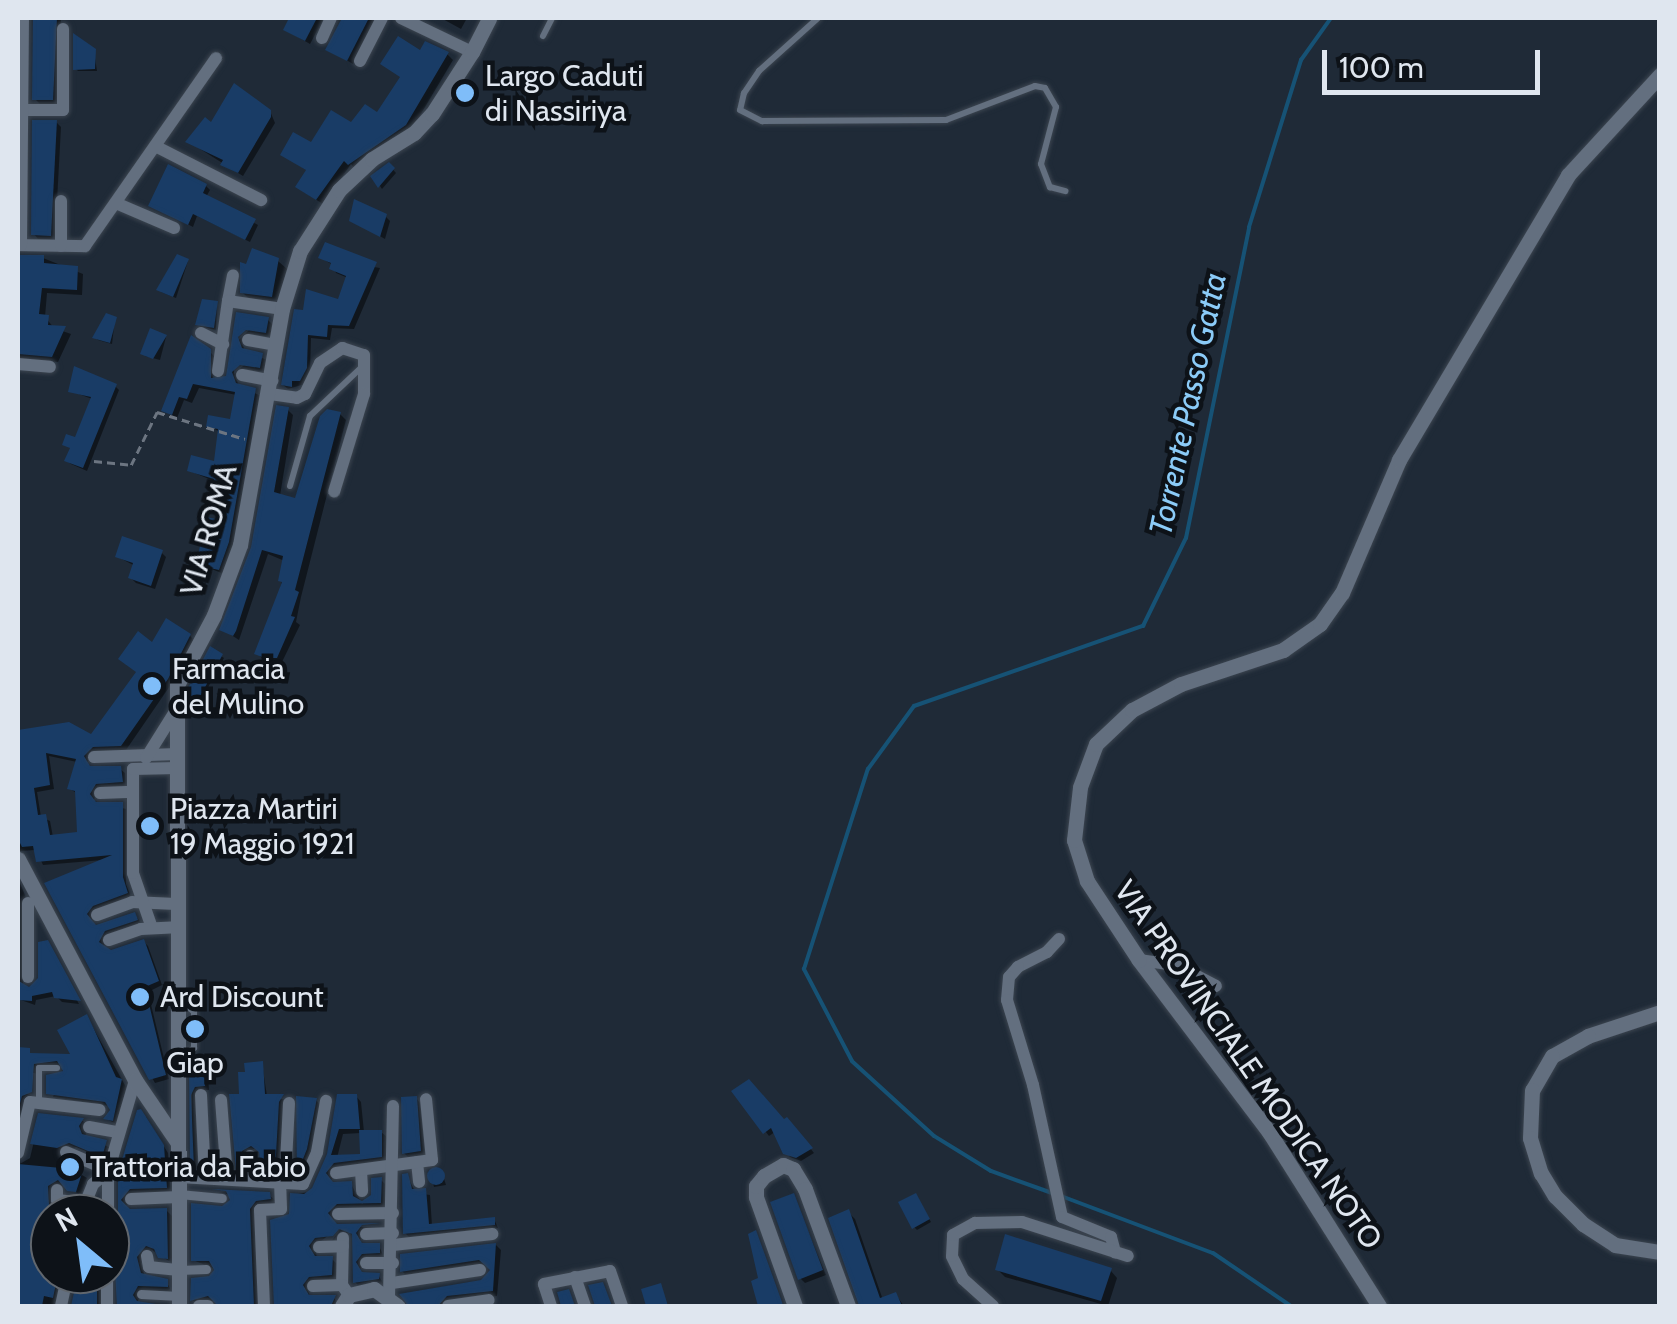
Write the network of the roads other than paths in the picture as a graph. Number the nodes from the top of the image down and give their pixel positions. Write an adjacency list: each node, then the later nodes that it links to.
1 (23, 18): 15 (street)
2 (331, 18): 10 (street)
3 (382, 18): 13 (street)
4 (401, 18): 11 (street)
5 (489, 18): 11 (street, VIA ROMA)
6 (552, 18): 9 (lane)
7 (818, 18): 17 (lane)
8 (63, 29): 15 (street)
9 (543, 36)
10 (322, 38)
11 (472, 52): 26 (street, VIA ROMA)
12 (216, 58): 16 (street)
13 (360, 61)
14 (1660, 75): 55 (street, VIA PROVINCIALE MODICA NOTO)
15 (22, 110): 22 (street)
16 (157, 148): 18 (street); 20 (street)
17 (1065, 191)
18 (261, 200)
19 (61, 201): 23 (street)
20 (118, 204): 21 (street); 23 (street)
21 (174, 228)
22 (19, 245): 23 (street)
23 (61, 246)
24 (233, 275): 25 (street)
25 (228, 302): 26 (street); 29 (street)
26 (282, 309): 30 (street, VIA ROMA)
27 (201, 333): 29 (street)
28 (248, 340): 30 (street)
29 (222, 344): 34 (street)
30 (277, 345): 36 (street, VIA ROMA)
31 (18, 364): 33 (street)
32 (365, 364): 36 (street); 37 (lane); 38 (street)
33 (50, 367)
34 (218, 371)
35 (242, 375): 36 (street)
36 (271, 387): 39 (street, VIA ROMA)
37 (290, 486)
38 (334, 492)
39 (176, 710): 41 (street, VIA ROMA); 42 (street)
40 (94, 757): 42 (street)
41 (177, 761): 42 (street); 48 (street, VIA ROMA)
42 (146, 762): 43 (street)
43 (133, 792): 44 (street); 47 (street)
44 (100, 793)
45 (18, 859): 46 (street)
46 (28, 900): 52 (street); 60 (street)
47 (144, 903): 48 (street); 49 (street); 51 (street)
48 (176, 904): 50 (street, VIA ROMA)
49 (96, 915)
50 (176, 927): 51 (street); 61 (street, VIA ROMA)
51 (152, 928): 54 (street)
52 (23, 932): 56 (street)
53 (1059, 939): 125 (street)
54 (109, 940)
55 (1140, 960): 57 (street); 126 (street, VIA PROVINCIALE MODICA NOTO)
56 (28, 977)
57 (1216, 986)
58 (1660, 1012): 102 (street)
59 (57, 1068): 66 (lane)
60 (135, 1080): 68 (street); 73 (street)
61 (176, 1095): 68 (street); 74 (street, VIA ROMA)
62 (201, 1095): 83 (street)
63 (426, 1099): 78 (street)
64 (222, 1100): 84 (street)
65 (326, 1102): 86 (street)
66 (39, 1103): 70 (street); 71 (street)
67 (289, 1103): 86 (street)
68 (154, 1106): 74 (street)
69 (393, 1106): 79 (street)
70 (100, 1110)
71 (21, 1120): 76 (street)
72 (88, 1127): 73 (street)
73 (118, 1132): 81 (street)
74 (176, 1140): 89 (street, VIA ROMA)
75 (66, 1152): 81 (street)
76 (18, 1153)
77 (250, 1156): 85 (street)
78 (417, 1162): 79 (street); 87 (street)
79 (393, 1166): 80 (street); 96 (street)
80 (361, 1170): 82 (street); 90 (street)
81 (108, 1171): 92 (street); 93 (street)
82 (336, 1173)
83 (204, 1178): 84 (street); 89 (street)
84 (227, 1178): 85 (street)
85 (251, 1180): 86 (street)
86 (282, 1181): 118 (street)
87 (419, 1182)
88 (57, 1190): 91 (street)
89 (179, 1190): 94 (street); 95 (street); 107 (street, VIA ROMA)
90 (362, 1192)
91 (57, 1194)
92 (89, 1194)
93 (108, 1194)
94 (222, 1198)
95 (131, 1199)
96 (393, 1213): 97 (street); 100 (street)
97 (338, 1214)
98 (366, 1234): 100 (street)
99 (492, 1234): 100 (street)
100 (394, 1239): 105 (street)
101 (319, 1247): 113 (street)
102 (1660, 1252)
103 (147, 1256): 107 (street)
104 (366, 1263): 105 (street)
105 (393, 1263): 112 (street)
106 (206, 1269): 107 (street)
107 (179, 1270): 115 (street, VIA ROMA)
108 (480, 1270): 112 (street)
109 (576, 1277): 120 (street); 121 (street); 122 (street)
110 (313, 1286): 113 (street)
111 (140, 1294): 115 (street)
112 (393, 1295): 113 (street)
113 (345, 1296)
114 (488, 1300): 119 (street)
115 (179, 1301)
116 (199, 1306): 117 (street)
117 (208, 1306)
118 (264, 1306)
119 (448, 1306)
120 (551, 1306)
121 (585, 1306)
122 (622, 1306)
123 (795, 1306): 124 (street)
124 (848, 1306)
125 (993, 1306)
126 (1379, 1306)

